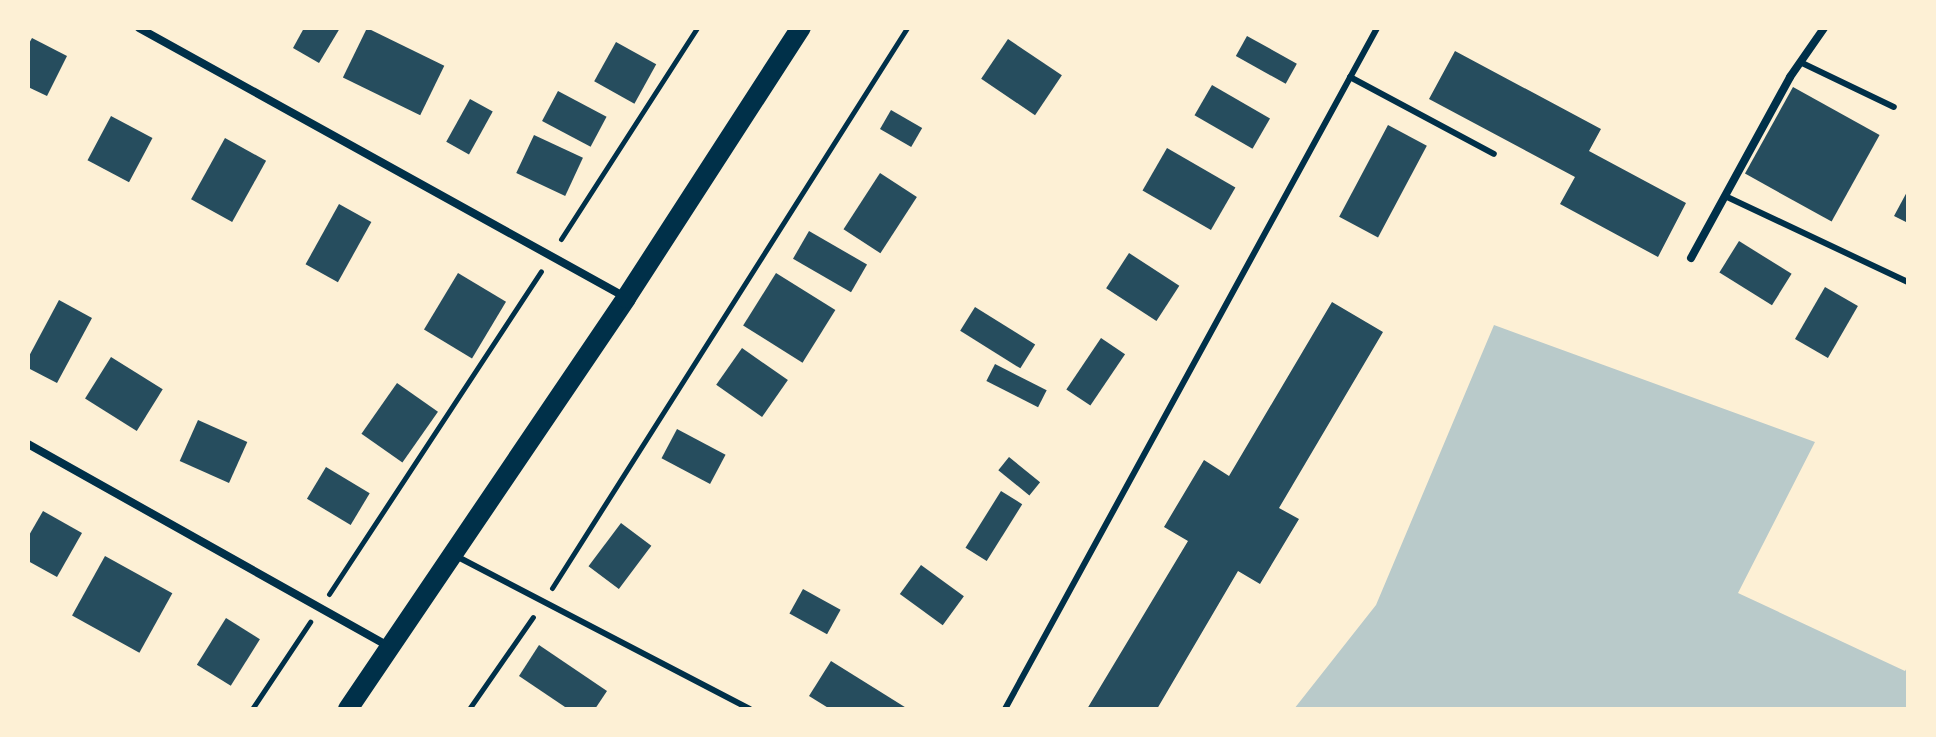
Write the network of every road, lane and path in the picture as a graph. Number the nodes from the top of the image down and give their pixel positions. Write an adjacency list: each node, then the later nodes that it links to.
1 (139, 28): 12 (street)
2 (697, 28): 12 (path)
3 (801, 28): 15 (main road)
4 (907, 28): 18 (path)
5 (1377, 28): 8 (lane)
6 (1824, 28): 7 (street)
7 (1800, 62): 9 (lane); 11 (street)
8 (1350, 77): 10 (lane); 25 (lane)
9 (1894, 107)
10 (1494, 154)
11 (1725, 196): 13 (street); 14 (lane)
12 (551, 256): 15 (street); 19 (path)
13 (1691, 258)
14 (1908, 282)
15 (626, 298): 17 (main road)
16 (28, 444): 19 (street)
17 (453, 555): 18 (lane); 20 (main road)
18 (543, 602): 23 (path); 24 (lane)
19 (321, 607): 20 (street); 21 (path)
20 (390, 647): 22 (main road)
21 (252, 709)
22 (348, 709)
23 (469, 709)
24 (750, 709)
25 (1005, 709)

